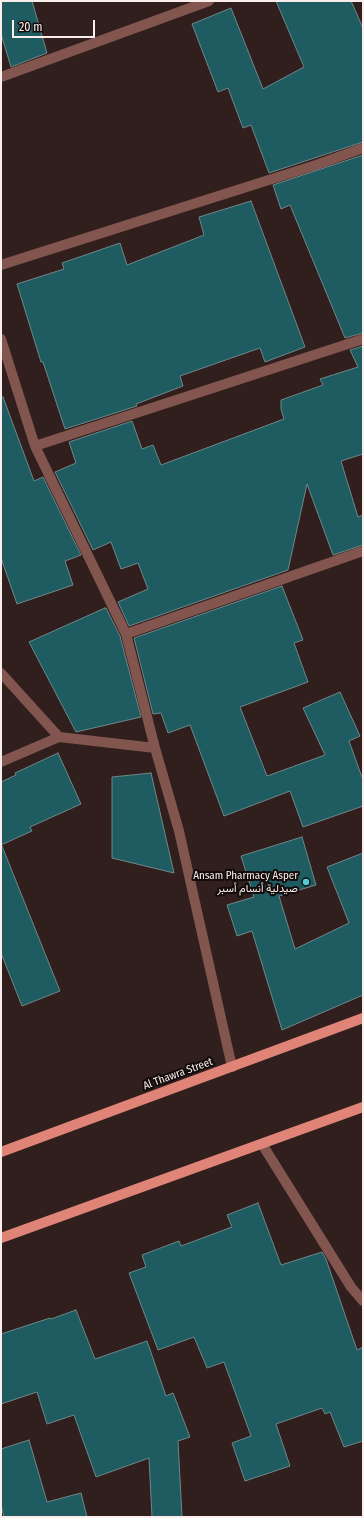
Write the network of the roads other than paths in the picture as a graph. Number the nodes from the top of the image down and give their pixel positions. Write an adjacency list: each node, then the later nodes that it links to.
1 (209, 1): 2 (street)
2 (1, 77)
3 (363, 148): 4 (street)
4 (1, 265)
5 (1, 339): 7 (street)
6 (363, 339): 7 (street)
7 (35, 446): 9 (street)
8 (363, 551): 9 (street)
9 (126, 634): 12 (street)
10 (1, 673): 11 (street)
11 (59, 737): 12 (street); 13 (street)
12 (155, 748): 15 (street)
13 (1, 762)
14 (363, 1018): 15 (main road, Al Thawra Street)
15 (232, 1067): 18 (main road, Al Thawra Street)
16 (363, 1107): 17 (main road)
17 (262, 1144): 19 (main road); 20 (street)
18 (1, 1152)
19 (1, 1238)
20 (363, 1301)

